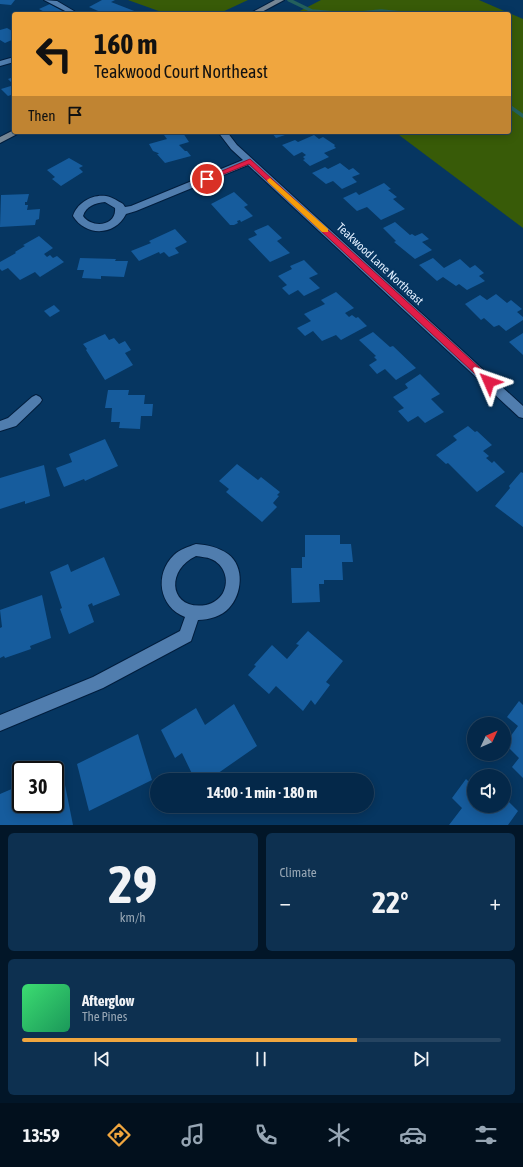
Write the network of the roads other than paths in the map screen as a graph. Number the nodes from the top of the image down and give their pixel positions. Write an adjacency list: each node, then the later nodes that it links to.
1 (47, 0): 3 (lane)
2 (280, 0): 4 (main road)
3 (72, 12)
4 (256, 12)
5 (12, 60): 6 (street)
6 (0, 64)
7 (13, 134): 9 (main road)
8 (224, 134): 10 (street, Teakwood Lane Northeast)
9 (0, 140)
10 (250, 162): 11 (street); 13 (street, Teakwood Lane Northeast)
11 (122, 211)
12 (36, 400): 14 (street)
13 (523, 413)
14 (0, 426)
15 (193, 613): 15 (street); 16 (street)
16 (0, 723)

